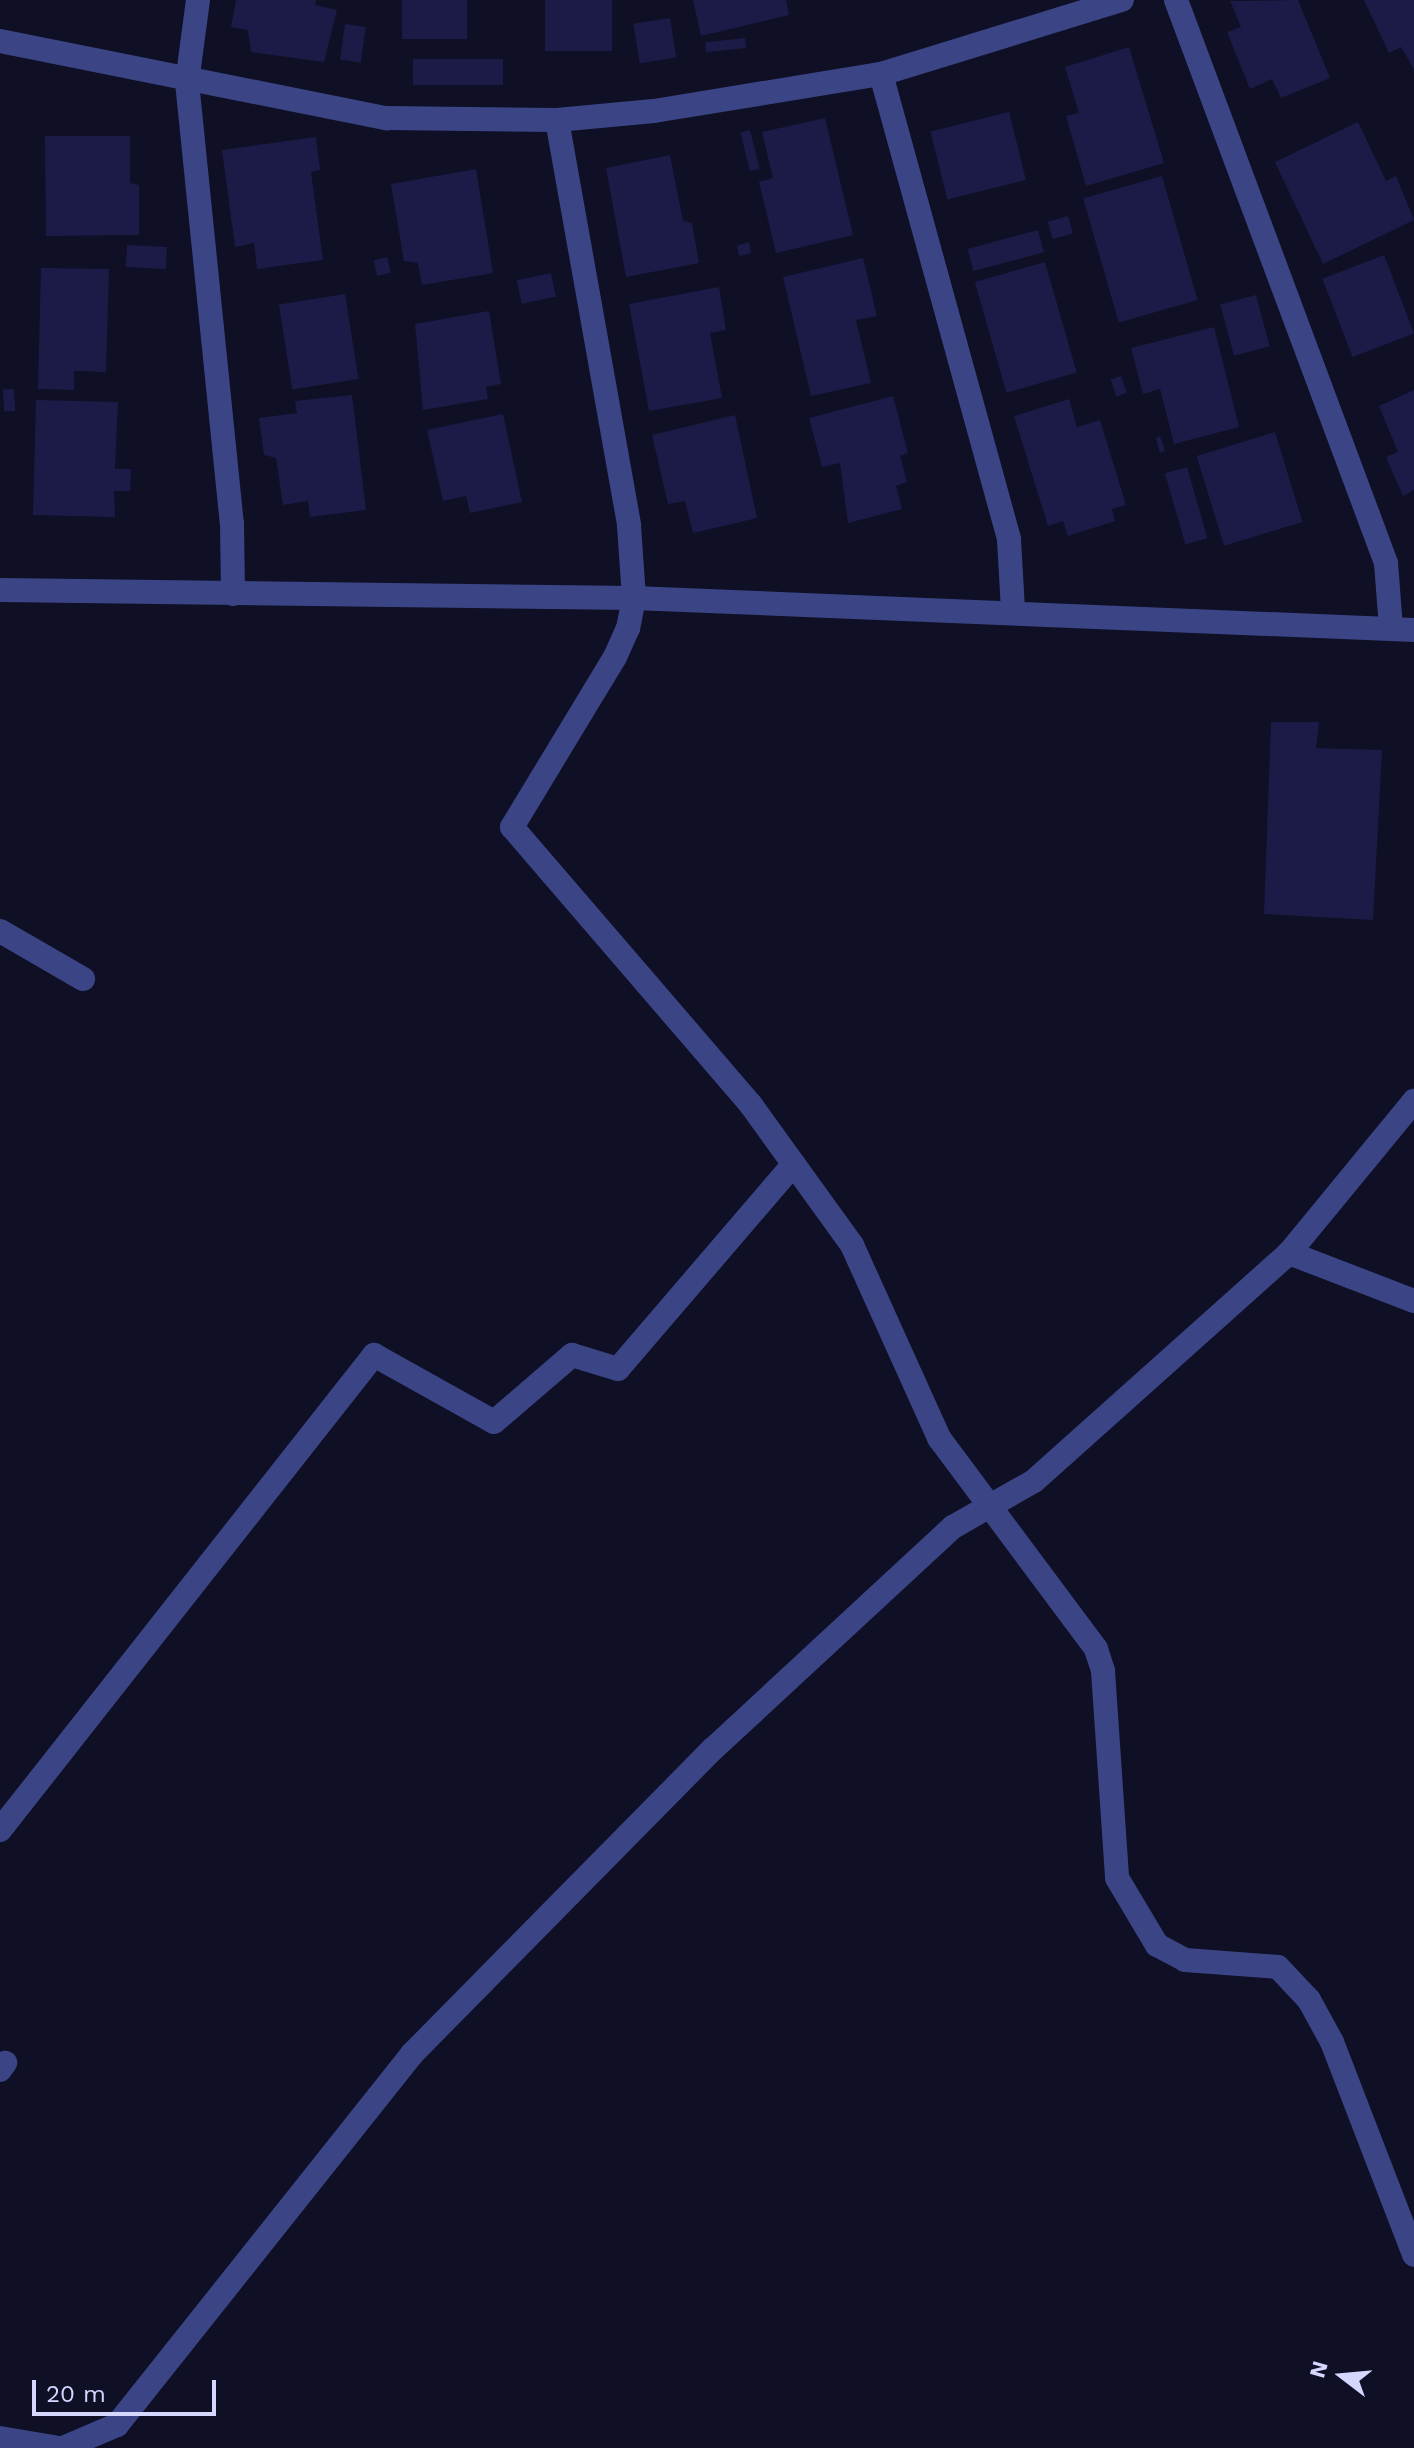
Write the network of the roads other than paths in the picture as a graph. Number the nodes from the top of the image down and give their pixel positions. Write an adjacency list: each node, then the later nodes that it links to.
1 (198, 0): 6 (street)
2 (1122, 0): 5 (street)
3 (1176, 0): 12 (street)
4 (0, 41): 6 (street)
5 (881, 74): 7 (street); 11 (street)
6 (187, 82): 7 (street); 9 (street)
7 (557, 120): 10 (street)
8 (0, 590): 9 (street)
9 (233, 594): 10 (street)
10 (634, 598): 11 (street); 16 (street)
11 (1013, 610): 12 (street)
12 (1402, 629)
13 (0, 931): 14 (street)
14 (83, 979)
15 (1414, 1101): 17 (street)
16 (794, 1164): 19 (street); 20 (street)
17 (1289, 1253): 18 (street); 19 (street)
18 (1414, 1301)
19 (991, 1509): 21 (street); 23 (street)
20 (0, 1830)
21 (1414, 2255)
22 (0, 2438): 23 (street)
23 (61, 2448)

